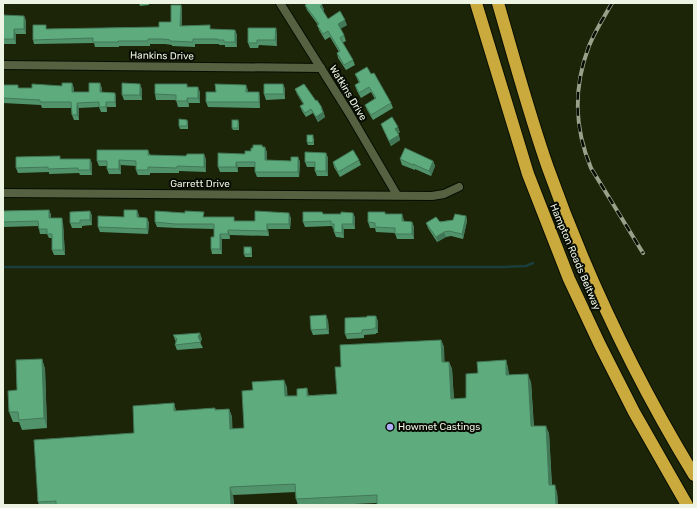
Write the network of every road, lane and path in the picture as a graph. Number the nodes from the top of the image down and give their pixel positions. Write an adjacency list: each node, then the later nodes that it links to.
1 (280, 3): 5 (street, Watkins Drive)
2 (476, 3): 10 (highway, Hampton Roads Beltway)
3 (498, 3): 9 (highway, Hampton Roads Beltway)
4 (3, 65): 5 (street, Hankins Drive)
5 (321, 68): 8 (street, Watkins Drive)
6 (459, 187): 8 (street, Garrett Drive)
7 (3, 193): 8 (street, Garrett Drive)
8 (397, 195)
9 (694, 475)
10 (687, 505)

